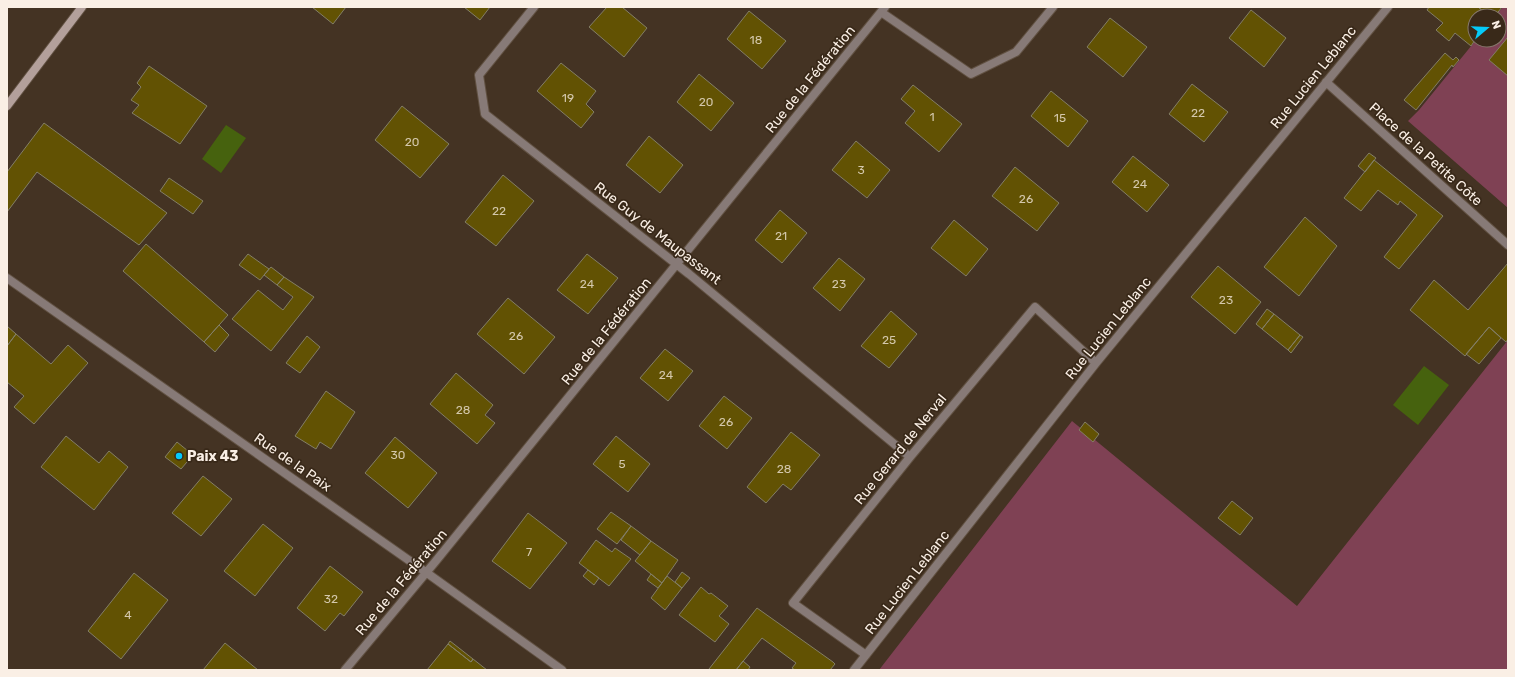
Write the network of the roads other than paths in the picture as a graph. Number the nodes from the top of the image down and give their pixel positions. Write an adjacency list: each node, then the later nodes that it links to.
1 (82, 7): 7 (street)
2 (534, 7): 9 (street, Rue Guy de Maupassant)
3 (1053, 7): 5 (street)
4 (1388, 7): 6 (street, Rue Lucien Leblanc)
5 (884, 9): 9 (street, Rue de la Fédération)
6 (1326, 82): 8 (street, Place de la Petite Côte); 11 (street, Rue Lucien Leblanc)
7 (7, 106)
8 (1508, 244)
9 (676, 264): 12 (street, Rue Guy de Maupassant); 13 (street, Rue de la Fédération)
10 (7, 278): 13 (street, Rue de la Paix)
11 (1096, 363): 12 (street, Rue Gerard de Nerval); 14 (street, Rue Lucien Leblanc)
12 (910, 457): 14 (street, Rue Gerard de Nerval)
13 (427, 572): 15 (street, Rue de la Paix); 16 (street, Rue de la Fédération)
14 (866, 655): 17 (street, Rue Lucien Leblanc)
15 (559, 669)
16 (345, 670)
17 (854, 670)

